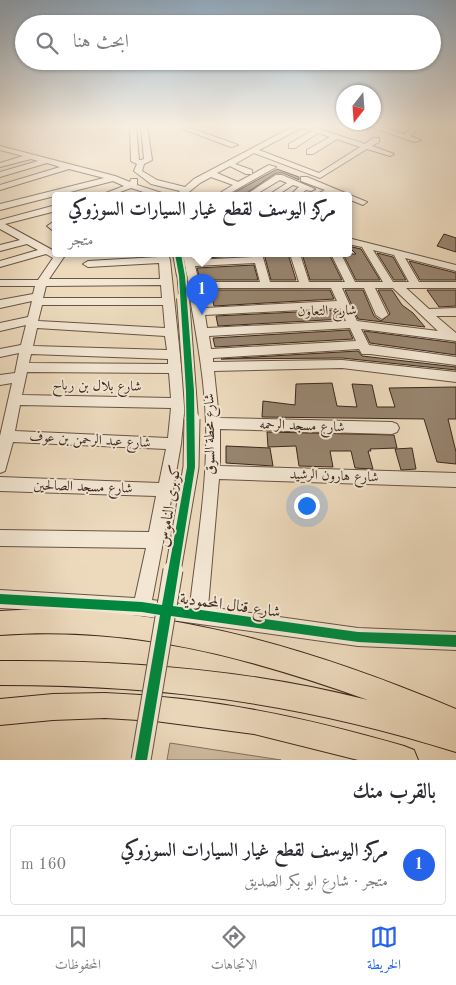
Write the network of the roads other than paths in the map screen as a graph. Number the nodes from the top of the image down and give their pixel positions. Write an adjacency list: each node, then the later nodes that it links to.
1 (14, 161): 13 (street)
2 (44, 161): 19 (street)
3 (48, 161): 16 (street)
4 (136, 161): 12 (street)
5 (145, 161): 12 (street)
6 (231, 161): 29 (street)
7 (239, 161): 20 (street)
8 (240, 161): 14 (street)
9 (253, 161): 15 (street)
10 (282, 161): 11 (street)
11 (343, 161)
12 (141, 163): 17 (street)
13 (0, 166)
14 (234, 166): 18 (street); 20 (street)
15 (272, 166): 33 (street); 38 (street)
16 (67, 167): 21 (street); 22 (street)
17 (138, 171): 25 (street); 29 (street)
18 (248, 172)
19 (0, 175)
20 (214, 175): 24 (street); 29 (street)
21 (30, 178): 27 (street); 28 (street)
22 (112, 178): 25 (street); 30 (street)
23 (293, 182): 26 (street); 34 (street); 35 (street)
24 (234, 184)
25 (133, 186): 31 (street); 32 (street)
26 (305, 187): 36 (street); 37 (street)
27 (0, 188)
28 (40, 188)
29 (181, 191)
30 (58, 192)
31 (114, 192)
32 (147, 192)
33 (227, 192)
34 (255, 192)
35 (277, 192)
36 (298, 192)
37 (318, 192)
38 (338, 192)
39 (52, 194): 42 (street)
40 (352, 198): 41 (street)
41 (363, 202)
42 (0, 207)
43 (52, 209): 44 (street)
44 (2, 227): 45 (street)
45 (28, 241): 48 (street); 49 (street)
46 (352, 241): 47 (street)
47 (370, 243): 50 (street); 59 (street); 72 (street)
48 (0, 248)
49 (52, 251)
50 (397, 253): 62 (street); 73 (street)
51 (52, 255): 60 (street)
52 (56, 257): 66 (street)
53 (164, 257): 61 (street); 64 (street)
54 (180, 257): 63 (street, كوبرى الناموس)
55 (231, 257): 56 (street); 63 (street)
56 (258, 257): 67 (street)
57 (296, 257): 68 (street)
58 (338, 257): 70 (street)
59 (456, 262)
60 (0, 264)
61 (88, 264)
62 (456, 268)
63 (188, 270): 67 (street); 79 (street, شارع محطة السوق); 122 (street, كوبرى الناموس, bridge)
64 (166, 282): 66 (street); 76 (street)
65 (0, 283): 66 (street)
66 (41, 284): 75 (street)
67 (266, 285): 68 (street)
68 (305, 285): 69 (street)
69 (335, 285): 70 (street); 78 (street)
70 (352, 285): 71 (street)
71 (368, 285): 72 (street); 82 (street)
72 (393, 285): 73 (street); 81 (street)
73 (416, 285): 74 (street)
74 (456, 285)
75 (37, 299): 76 (street); 77 (street); 83 (street)
76 (168, 302): 86 (street)
77 (0, 304)
78 (344, 304): 79 (street); 84 (street)
79 (198, 312): 87 (street, شارع محطة السوق)
80 (456, 312): 81 (street)
81 (426, 313): 88 (street)
82 (382, 315)
83 (32, 322): 85 (street); 86 (street); 90 (street)
84 (353, 324): 87 (street, شارع التعاون); 88 (street, شارع التعاون); 89 (street)
85 (0, 327)
86 (171, 332): 94 (street)
87 (202, 332): 92 (street, شارع محطة السوق)
88 (455, 339)
89 (364, 347): 92 (street); 93 (street); 95 (street)
90 (26, 349): 91 (street); 94 (street); 96 (street)
91 (0, 353)
92 (207, 360): 95 (street); 102 (street, شارع محطة السوق)
93 (456, 361)
94 (174, 362): 96 (street); 100 (street)
95 (374, 367): 97 (street)
96 (21, 372): 98 (street); 99 (street)
97 (456, 377)
98 (0, 380)
99 (15, 400): 100 (street, شارع بلال بن رباح); 101 (street)
100 (178, 403): 105 (street)
101 (6, 417): 104 (street)
102 (213, 423): 103 (street, شارع مسجد الرحمه); 107 (street, شارع محطة السوق)
103 (392, 428)
104 (7, 436): 105 (street, شارع عبد الرحمن بن عوف); 106 (street)
105 (174, 444): 110 (street)
106 (1, 460)
107 (212, 472): 108 (street, شارع هارون الرشيد); 115 (street, شارع محطة السوق)
108 (456, 480)
109 (0, 484): 110 (street, شارع مسجد الصالحين)
110 (166, 490): 112 (street)
111 (0, 538): 112 (street)
112 (157, 540): 114 (street)
113 (0, 599): 114 (street, شارع قنال المحمودية)
114 (142, 607): 115 (street, شارع قنال المحمودية)
115 (198, 615): 117 (street, شارع قنال المحمودية)
116 (0, 623): 120 (main road)
117 (456, 641)
118 (0, 673): 121 (main road)
119 (0, 712): 123 (main road)
120 (456, 722)
121 (456, 738)
122 (142, 760)
123 (404, 760)

